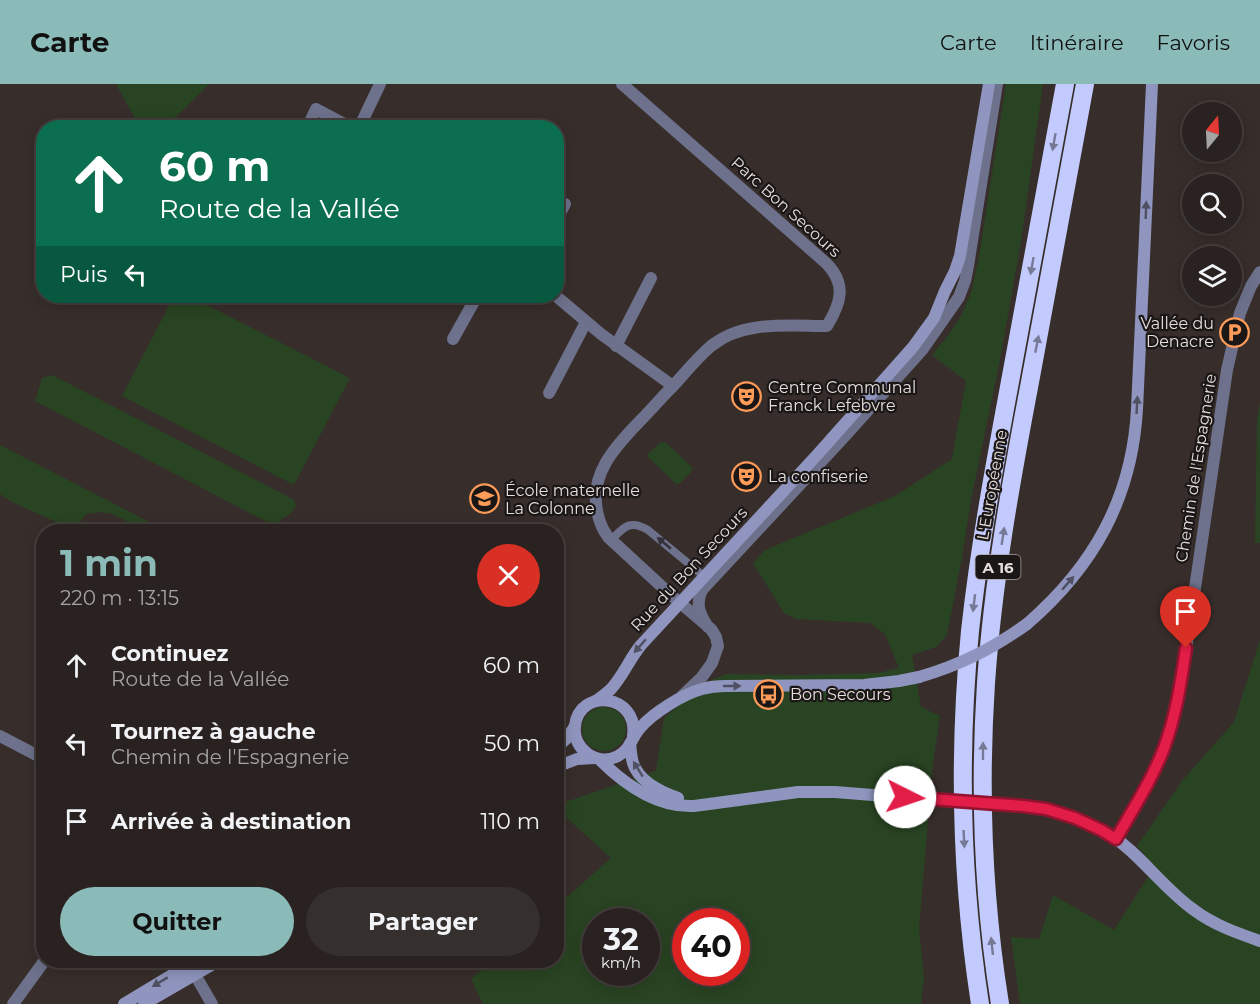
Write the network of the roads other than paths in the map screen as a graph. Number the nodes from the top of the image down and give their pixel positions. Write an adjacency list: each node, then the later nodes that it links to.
1 (380, 84): 10 (street)
2 (622, 84): 20 (street, Parc Bon Secours)
3 (988, 84): 13 (main road, Rue du Bon Secours)
4 (997, 84): 14 (street, Rue du Bon Secours)
5 (1065, 84): 47 (highway, L'Européenne / A 16, one-way to 47)
6 (1087, 84): 48 (highway, L'Européenne / A 16, one-way to 6)
7 (1152, 84): 28 (main road, one-way to 7, bridge)
8 (311, 120): 9 (street)
9 (337, 120)
10 (363, 120)
11 (1260, 272): 37 (street, Chemin de l'Espagnerie)
12 (651, 278): 19 (street)
13 (948, 286): 14 (lane); 23 (main road, Rue du Bon Secours)
14 (961, 292): 23 (street, Rue du Bon Secours)
15 (473, 303): 18 (street)
16 (564, 303): 17 (street)
17 (586, 322): 19 (street); 21 (street)
18 (453, 339)
19 (616, 346): 20 (street)
20 (673, 386): 22 (street)
21 (549, 393)
22 (611, 540): 24 (lane, one-way to 22); 25 (street)
23 (727, 563): 24 (main road, Rue du Bon Secours)
24 (706, 579): 25 (main road, Rue du Bon Secours); 26 (street, Rue du Bon Secours)
25 (680, 603): 26 (street); 27 (main road, Rue du Bon Secours, one-way to 27)
26 (708, 627): 28 (street, Rue du Bon Secours)
27 (596, 701): 29 (main road); 32 (main road)
28 (677, 701): 32 (main road)
29 (575, 726): 31 (main road); 34 (main road)
30 (0, 736): 33 (street)
31 (564, 740)
32 (632, 740): 34 (main road); 36 (main road, one-way to 32)
33 (36, 755)
34 (597, 758): 35 (main road); 36 (main road)
35 (564, 764)
36 (727, 801): 37 (main road, bridge)
37 (1116, 839): 38 (main road)
38 (1260, 941)
39 (39, 968): 43 (street)
40 (190, 968): 44 (main road, one-way to 44)
41 (191, 968): 45 (main road)
42 (195, 968): 46 (street)
43 (13, 1004)
44 (124, 1004)
45 (144, 1004)
46 (212, 1004)
47 (980, 1004)
48 (1000, 1004)

